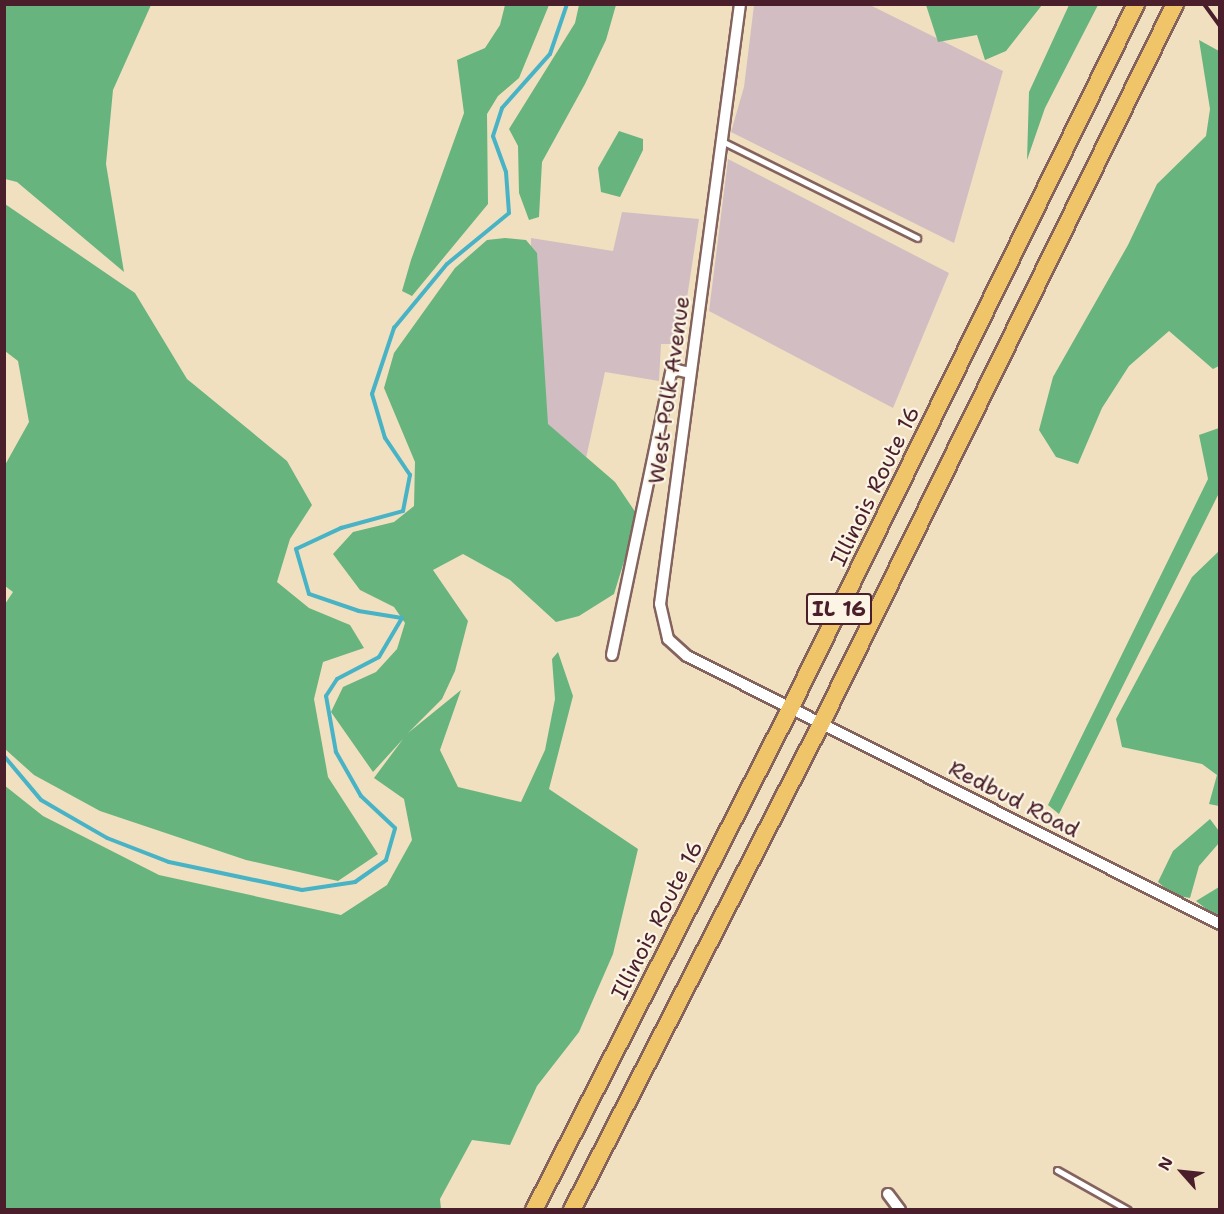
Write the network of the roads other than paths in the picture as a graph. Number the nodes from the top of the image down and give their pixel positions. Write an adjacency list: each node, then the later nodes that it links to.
1 (740, 4): 4 (street, West Polk Avenue)
2 (1136, 4): 8 (main road, Illinois Route 16 / IL 16)
3 (1172, 9): 9 (main road, IL 16)
4 (722, 141): 5 (lane); 6 (street, West Polk Avenue)
5 (916, 238)
6 (690, 373): 7 (street); 8 (street, West Polk Avenue)
7 (612, 655)
8 (790, 709): 9 (street, Redbud Road); 13 (main road, Illinois Route 16 / IL 16)
9 (821, 724): 10 (street, Redbud Road); 14 (main road, IL 16)
10 (1220, 924)
11 (1057, 1170): 16 (lane)
12 (888, 1194): 15 (street)
13 (534, 1209)
14 (572, 1209)
15 (900, 1209)
16 (1128, 1209)

